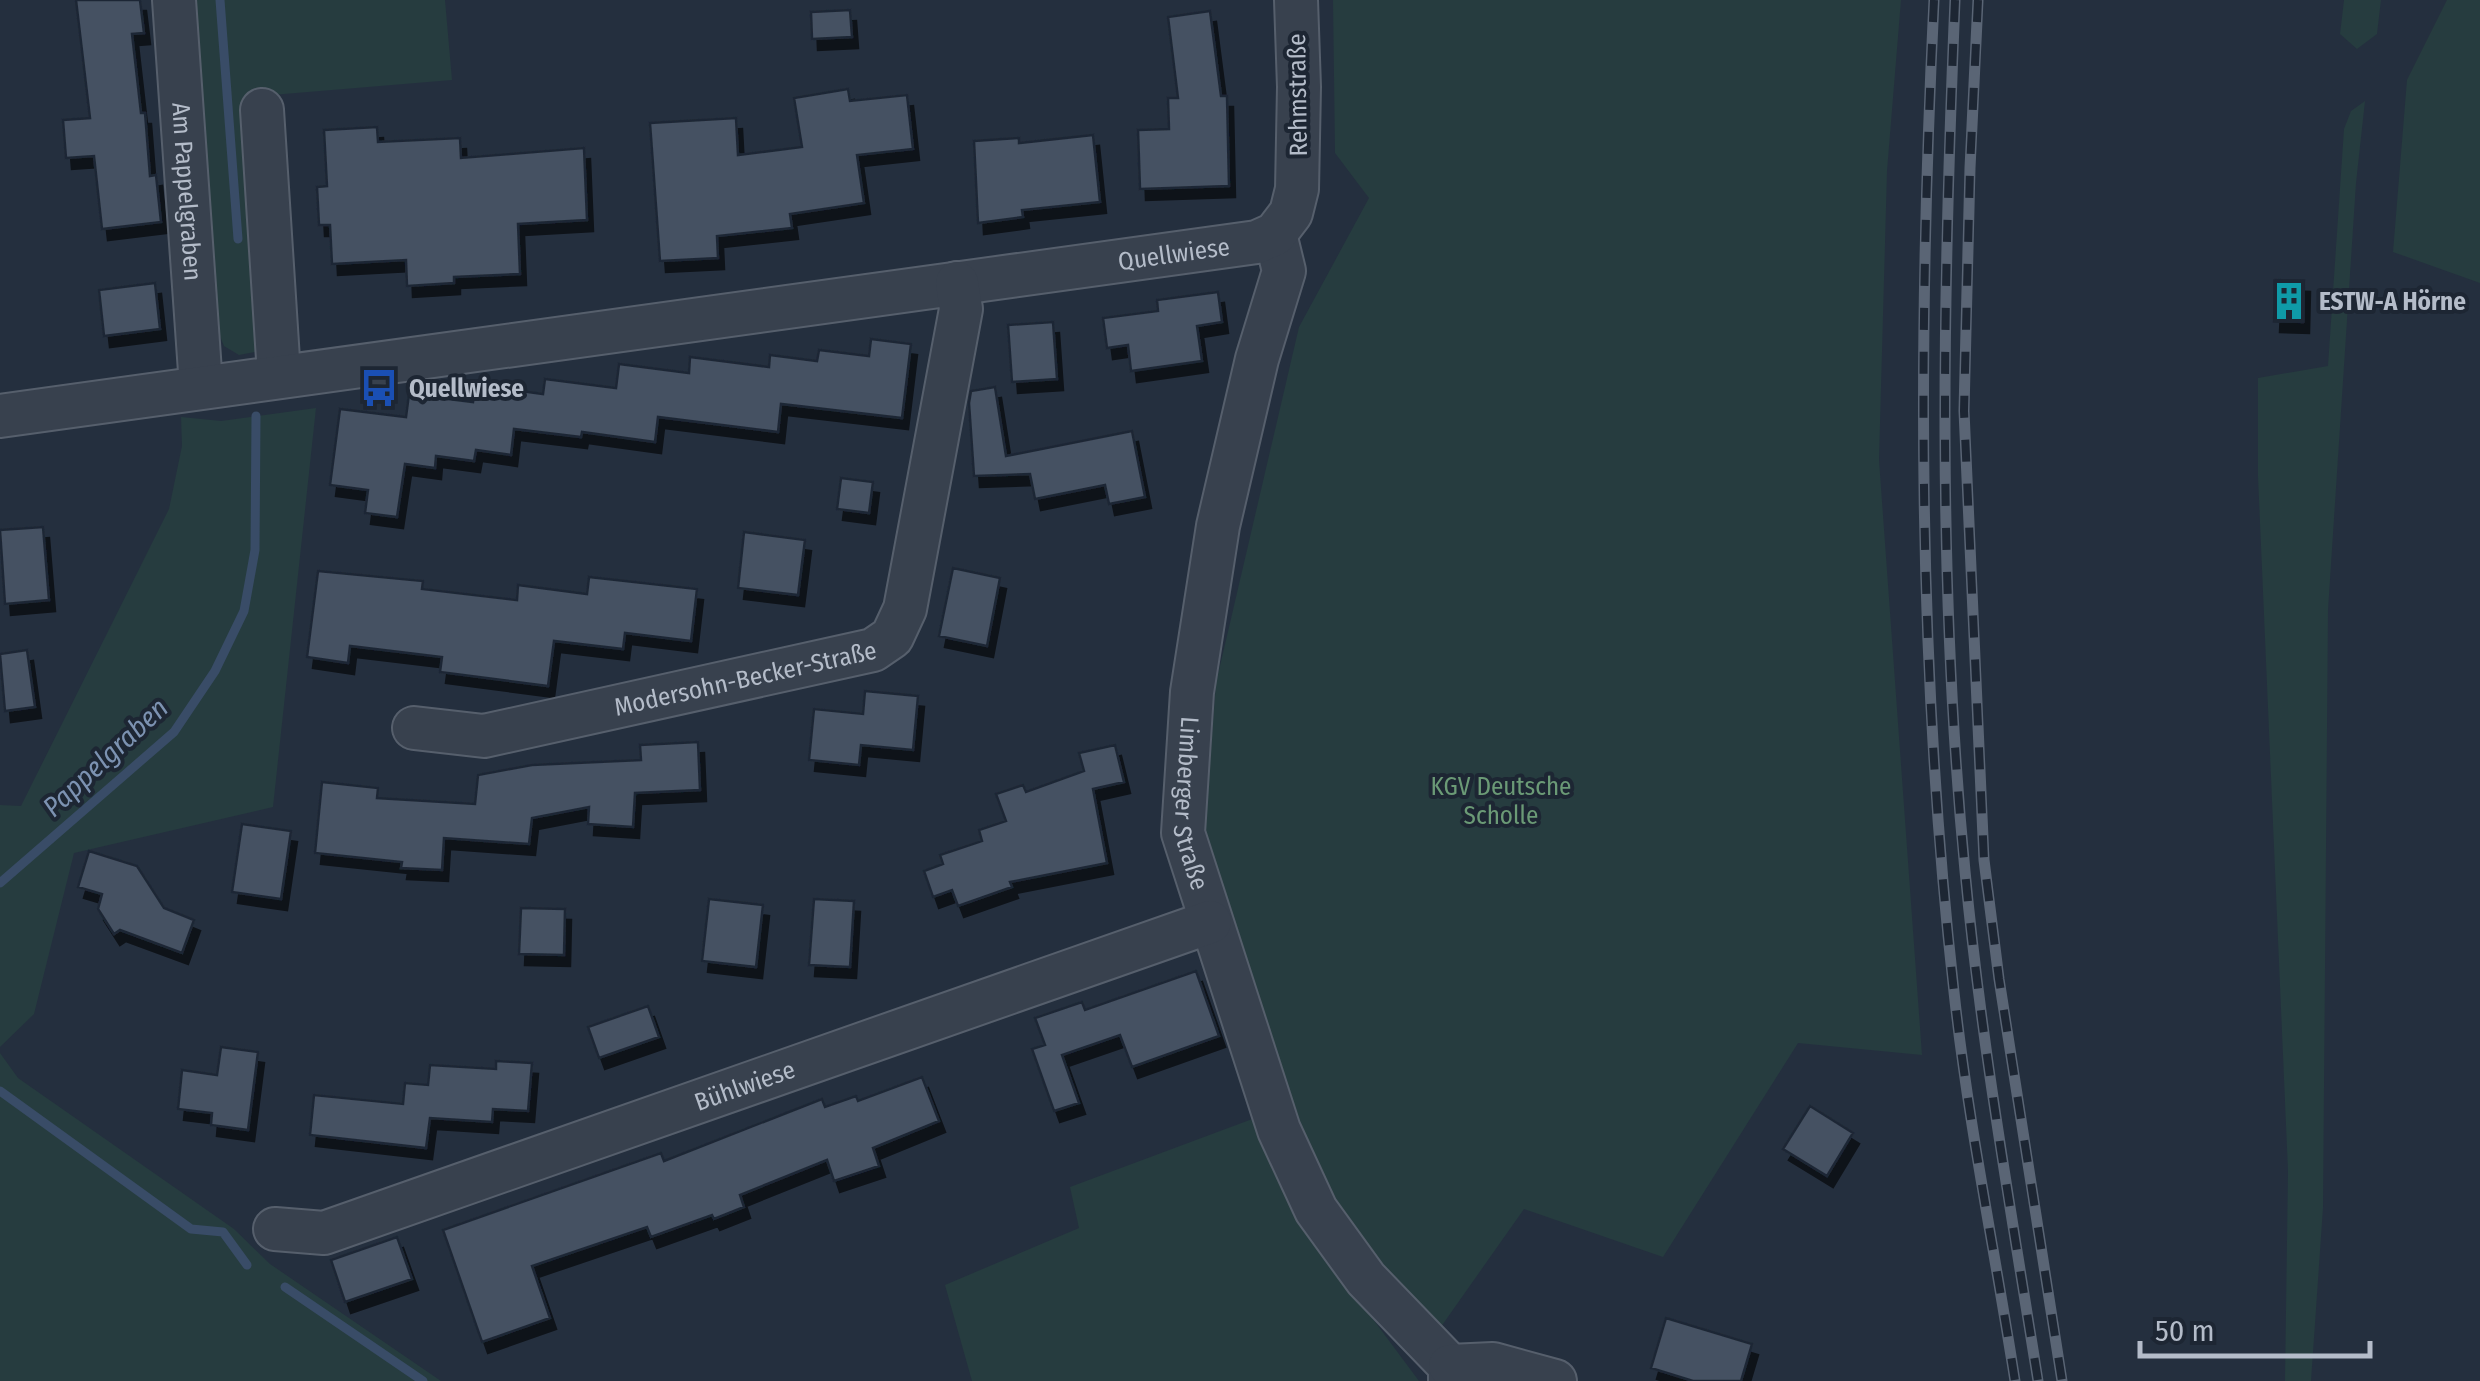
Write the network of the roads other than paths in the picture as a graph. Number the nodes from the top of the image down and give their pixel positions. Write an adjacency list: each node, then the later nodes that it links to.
1 (174, 0): 7 (street, Am Pappelgraben)
2 (1296, 0): 4 (street, Rehmstraße)
3 (262, 110): 6 (street)
4 (1274, 234): 5 (street, Quellwiese); 10 (street, Limberger Straße)
5 (958, 283): 6 (street, Quellwiese); 9 (street, Modersohn-Becker-Straße)
6 (279, 375): 7 (street, Quellwiese)
7 (201, 386): 8 (street, Quellwiese)
8 (0, 416)
9 (414, 728)
10 (1210, 922): 11 (street, Bühlwiese); 12 (street, Limberger Straße)
11 (275, 1228)
12 (1450, 1373): 13 (street, Limberger Straße)
13 (1555, 1381)

